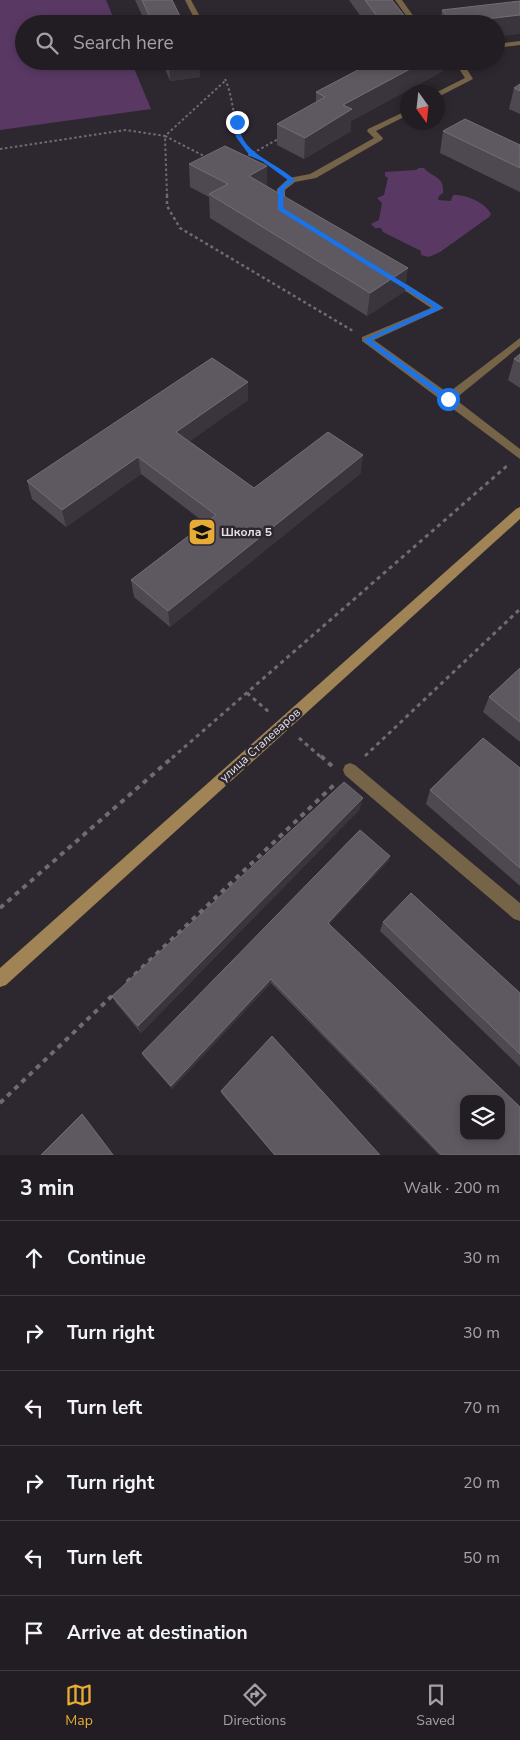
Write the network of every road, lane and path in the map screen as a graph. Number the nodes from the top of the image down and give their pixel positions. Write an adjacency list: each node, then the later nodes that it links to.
1 (188, 0): 3 (lane)
2 (398, 0): 4 (lane)
3 (196, 15)
4 (409, 15)
5 (520, 43): 6 (lane)
6 (505, 45)
7 (223, 70): 9 (path)
8 (464, 70): 10 (lane)
9 (225, 81): 12 (path); 15 (path)
10 (445, 92)
11 (400, 116): 18 (lane)
12 (164, 136): 14 (path); 16 (path); 21 (path)
13 (282, 136): 15 (path)
14 (0, 149)
15 (252, 154): 17 (path); 18 (path)
16 (208, 158)
17 (243, 159)
18 (292, 180): 19 (lane)
19 (288, 214)
20 (380, 271): 21 (lane)
21 (366, 340): 23 (lane)
22 (520, 341): 23 (lane)
23 (448, 399): 24 (lane)
24 (516, 458): 28 (path)
25 (520, 512): 30 (main road, улица Сталеваров)
26 (520, 609): 27 (path)
27 (350, 770): 29 (lane); 31 (path)
28 (0, 908)
29 (520, 913)
30 (0, 979)
31 (0, 1103)

